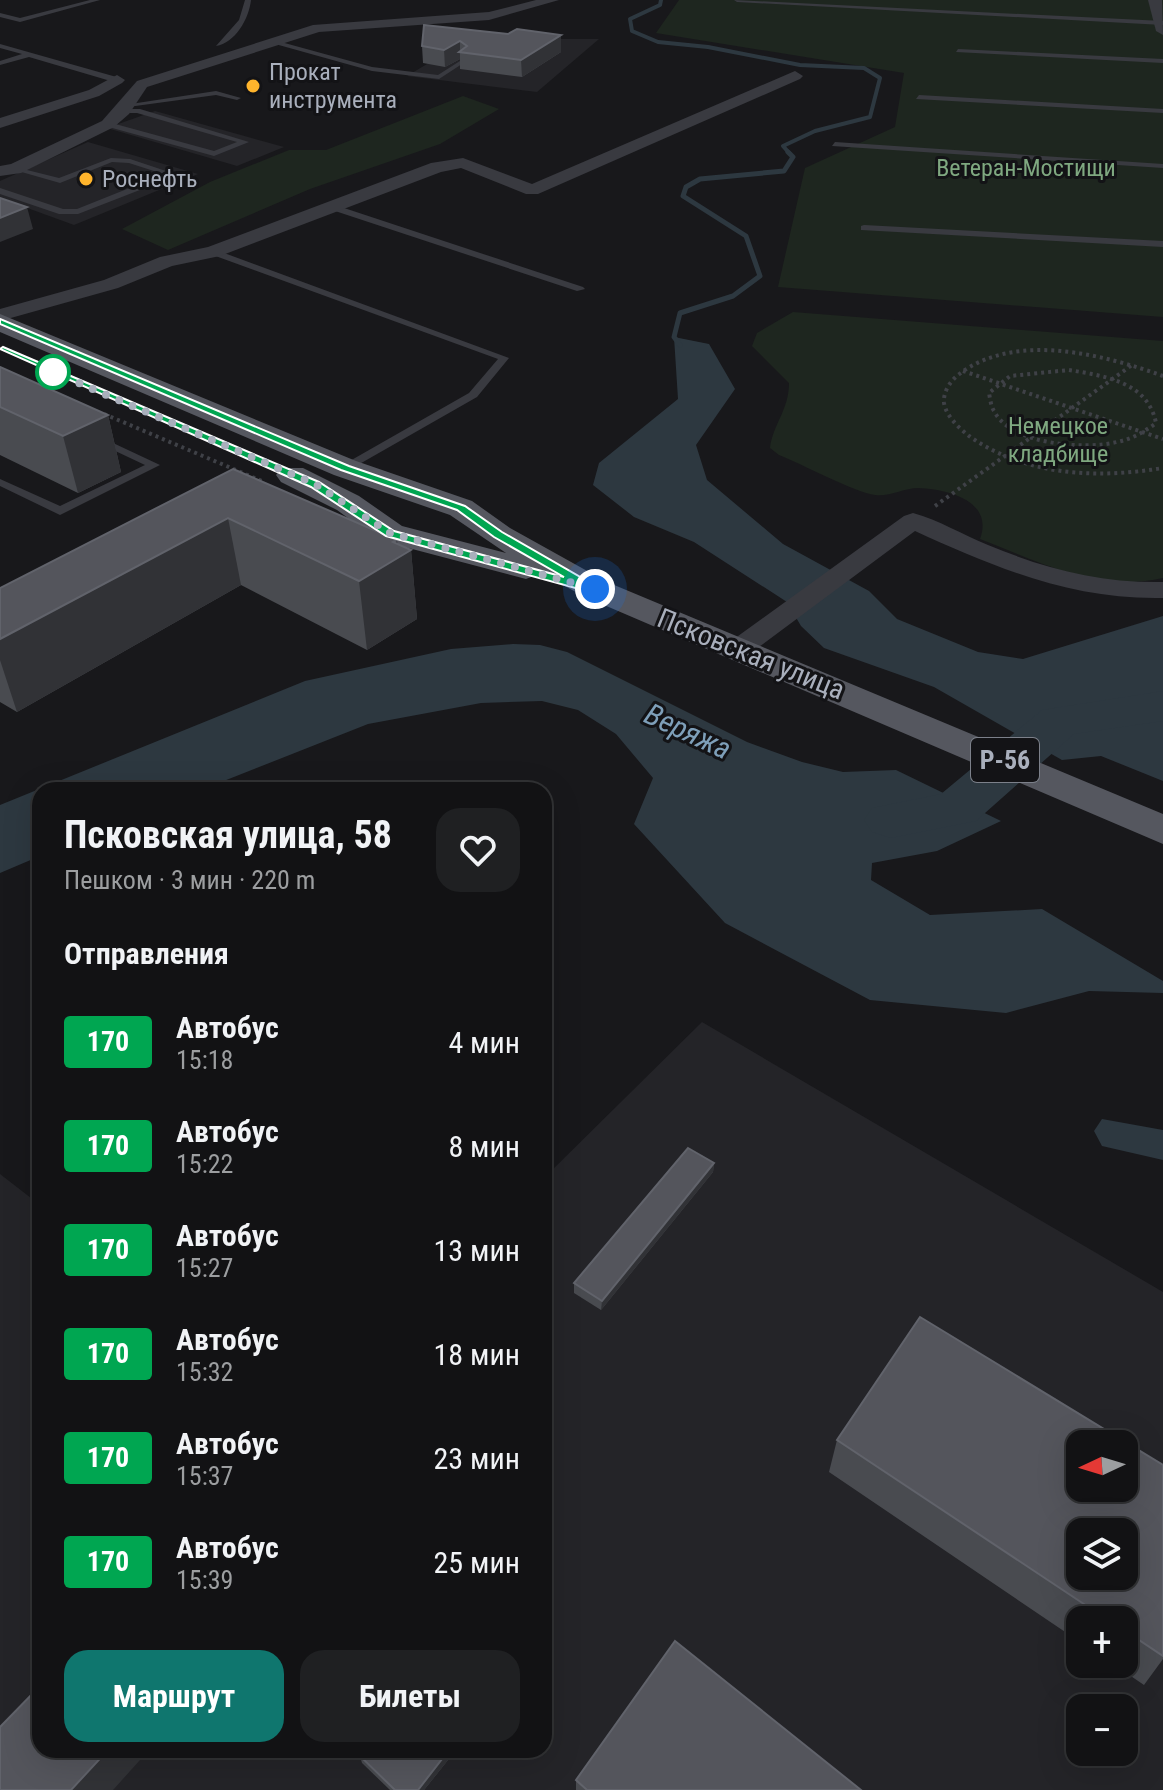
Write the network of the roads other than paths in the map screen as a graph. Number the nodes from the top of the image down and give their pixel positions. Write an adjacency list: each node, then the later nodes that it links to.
1 (53, 0): 7 (lane)
2 (97, 0): 7 (lane)
3 (248, 0): 11 (lane)
4 (552, 0): 10 (street)
5 (737, 0): 9 (lane)
6 (1155, 0): 9 (street)
7 (75, 6): 8 (lane)
8 (0, 15)
9 (1162, 26)
10 (270, 41): 16 (lane); 22 (street)
11 (218, 45)
12 (0, 46): 14 (lane)
13 (958, 51): 15 (lane)
14 (29, 55): 17 (lane); 19 (lane)
15 (1163, 61)
16 (462, 62)
17 (0, 63)
18 (795, 76): 30 (street)
19 (117, 80): 24 (street)
20 (919, 97): 23 (lane)
21 (237, 98): 22 (lane)
22 (123, 108): 25 (street); 25 (lane)
23 (1163, 111)
24 (0, 123)
25 (108, 124): 28 (street)
26 (835, 144): 27 (lane)
27 (1163, 166)
28 (7, 170): 29 (lane)
29 (0, 191)
30 (329, 206): 33 (street); 34 (lane)
31 (864, 228): 32 (lane)
32 (1163, 244)
33 (213, 252): 35 (street); 39 (lane)
34 (580, 289)
35 (0, 315)
36 (0, 322): 39 (main road, Псковская улица)
37 (0, 349): 42 (main road, Псковская улица / Р-56)
38 (84, 433): 40 (lane)
39 (345, 468): 41 (main road, Псковская улица)
40 (0, 482)
41 (437, 498): 42 (main road); 43 (main road, Псковская улица)
42 (390, 533): 43 (main road, Псковская улица / Р-56)
43 (595, 589): 45 (main road, Псковская улица / Р-56)
44 (1163, 590): 45 (street)
45 (737, 650): 46 (main road, Р-56)
46 (1094, 809): 47 (main road, Р-56); 48 (main road, Р-56)
47 (1163, 830)
48 (1163, 846)

